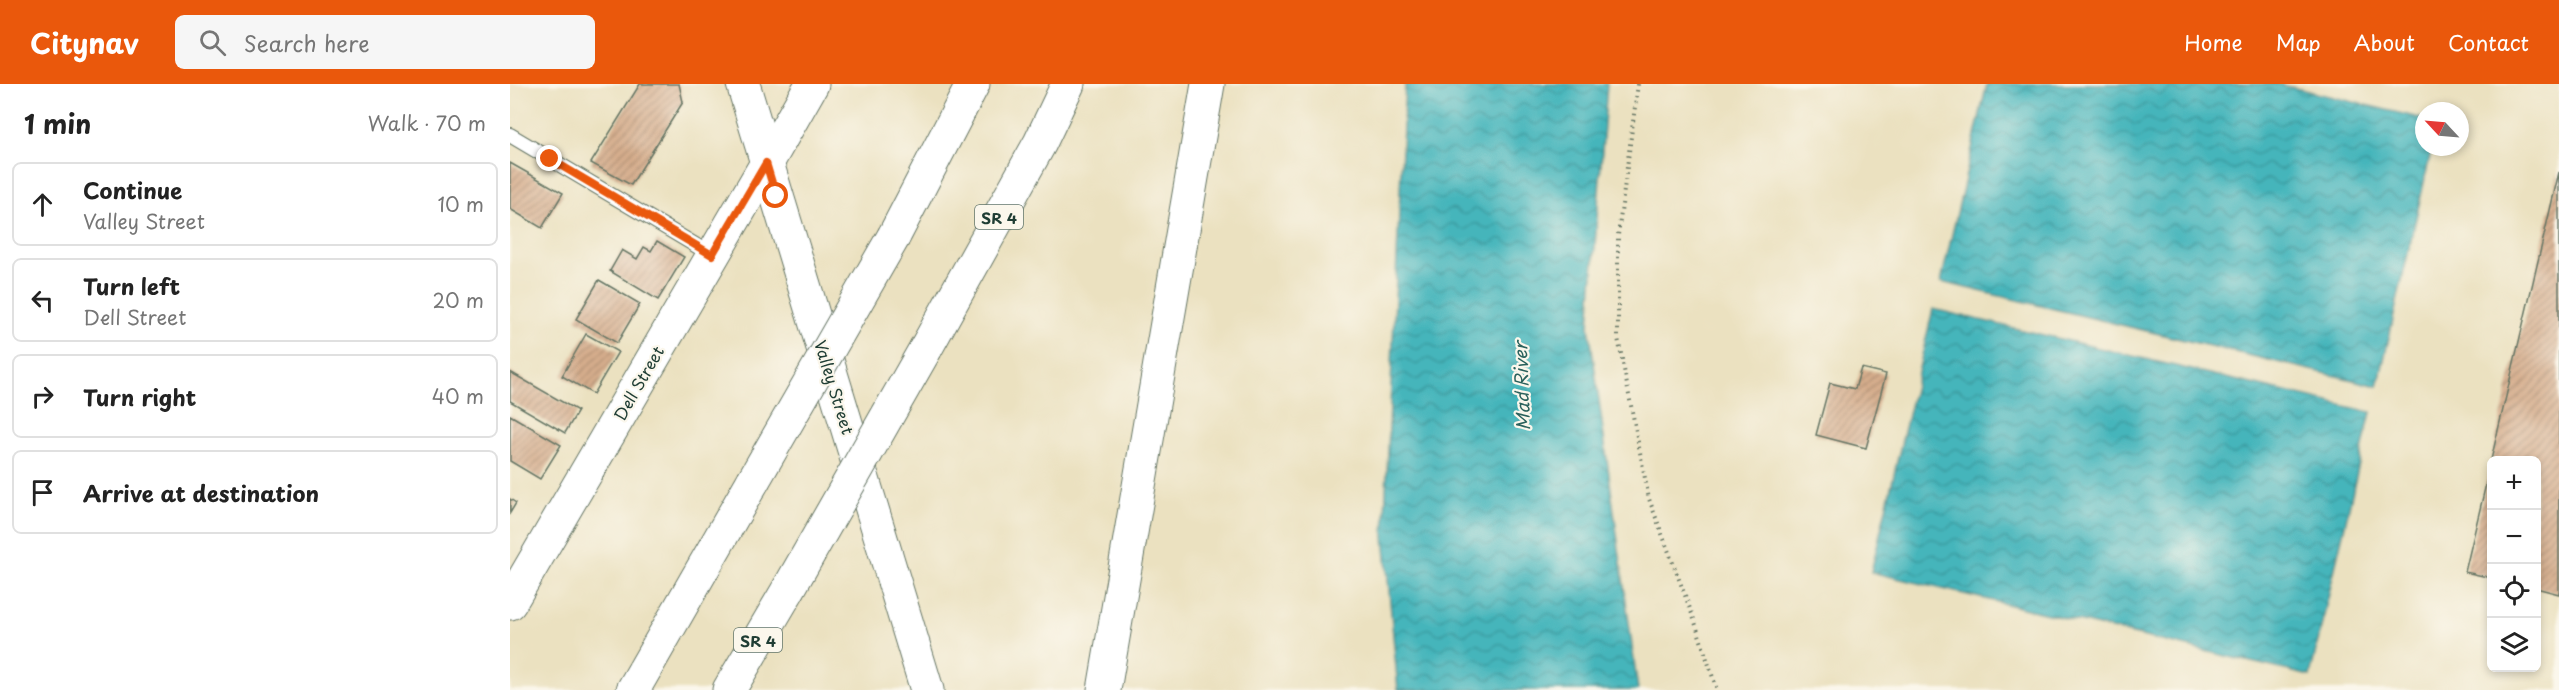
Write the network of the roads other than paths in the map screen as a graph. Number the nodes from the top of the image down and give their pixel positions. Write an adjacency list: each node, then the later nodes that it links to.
1 (743, 84): 7 (main road, Valley Street)
2 (812, 84): 7 (main road, Dell Street)
3 (973, 84): 10 (main road, bridge)
4 (1068, 84): 11 (main road, SR 4, bridge)
5 (1208, 84): 13 (main road)
6 (510, 135): 8 (lane)
7 (766, 163): 8 (main road, Dell Street); 12 (main road, Valley Street)
8 (712, 255): 9 (main road, Dell Street)
9 (510, 603)
10 (633, 690)
11 (729, 690)
12 (927, 690)
13 (1104, 690)

